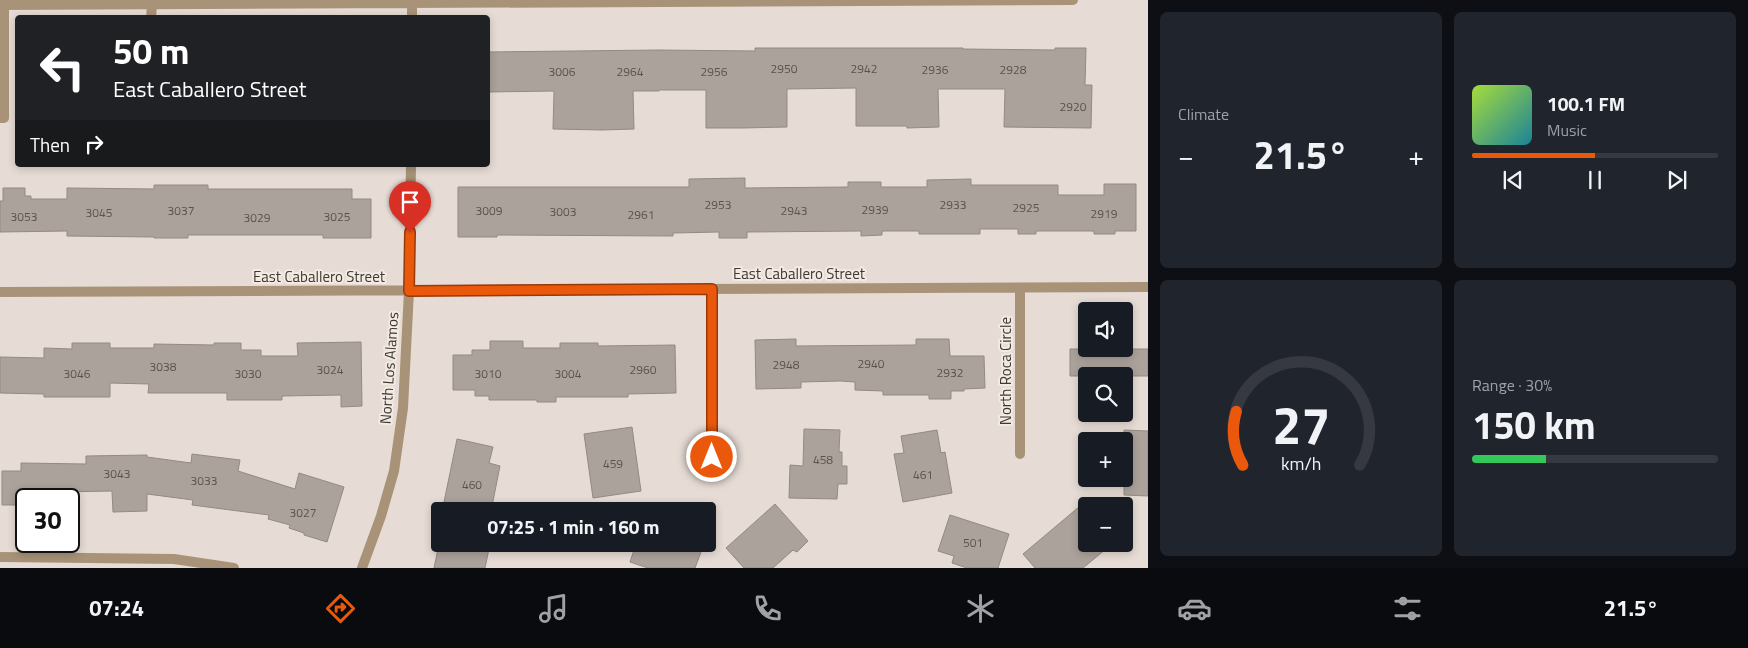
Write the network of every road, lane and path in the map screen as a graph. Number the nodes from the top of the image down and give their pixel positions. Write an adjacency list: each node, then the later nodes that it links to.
1 (1072, 0): 2 (street)
2 (412, 2): 3 (street); 6 (street)
3 (152, 4): 4 (street); 5 (street)
4 (2, 5): 7 (street)
5 (151, 15)
6 (412, 15)
7 (0, 118)
8 (411, 167): 12 (street, North Los Alamos)
9 (1148, 287): 10 (street, East Caballero Street)
10 (1020, 288): 11 (street, East Caballero Street); 14 (street, North Roca Circle)
11 (712, 289): 12 (street, East Caballero Street); 15 (street)
12 (409, 291): 13 (street, East Caballero Street); 18 (street, North Los Alamos)
13 (0, 292)
14 (1020, 454)
15 (712, 457)
16 (0, 556): 17 (street)
17 (234, 568)
18 (362, 568)

